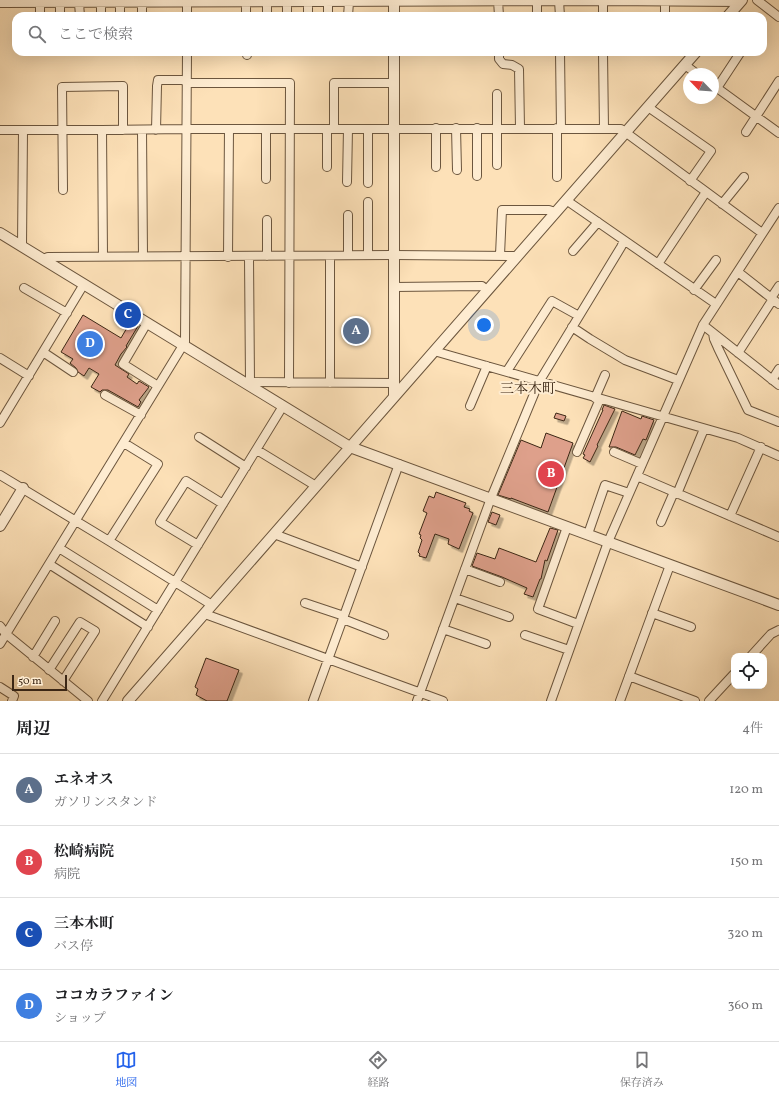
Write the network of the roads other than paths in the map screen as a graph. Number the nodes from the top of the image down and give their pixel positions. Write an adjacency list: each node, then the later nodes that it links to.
1 (757, 0): 47 (street)
2 (187, 1): 3 (street); 26 (street); 33 (street)
3 (234, 1): 27 (street)
4 (394, 1): 5 (street); 23 (street); 40 (street)
5 (459, 1): 6 (street)
6 (498, 1): 7 (street); 41 (street)
7 (538, 1): 8 (street); 42 (street)
8 (560, 1): 9 (street); 43 (street)
9 (578, 1): 10 (street)
10 (603, 1): 11 (street); 44 (street)
11 (646, 1): 12 (street)
12 (665, 1): 13 (street); 45 (street)
13 (686, 1): 14 (street)
14 (741, 1): 46 (street)
15 (37, 2): 16 (street); 24 (street); 28 (street)
16 (63, 2): 25 (street); 29 (street)
17 (100, 2): 18 (street); 25 (street); 31 (street)
18 (120, 2): 26 (street)
19 (268, 2): 20 (street); 27 (street); 35 (street)
20 (289, 2): 21 (street); 36 (street)
21 (308, 2): 22 (street); 37 (street)
22 (328, 2): 23 (street); 38 (street)
23 (348, 2): 39 (street)
24 (0, 3)
25 (79, 3): 30 (street)
26 (142, 3): 32 (street)
27 (246, 3): 34 (street)
28 (39, 12)
29 (61, 12)
30 (80, 12)
31 (101, 12)
32 (142, 12)
33 (187, 12)
34 (246, 12)
35 (267, 12)
36 (288, 12)
37 (308, 12)
38 (328, 12)
39 (348, 12)
40 (394, 12)
41 (499, 12)
42 (537, 12)
43 (560, 12)
44 (603, 12)
45 (665, 12)
46 (731, 12)
47 (779, 17)
48 (187, 56): 57 (street)
49 (394, 56): 60 (street)
50 (499, 56): 70 (street)
51 (560, 56): 71 (street)
52 (603, 56): 72 (street)
53 (693, 56): 55 (street)
54 (738, 56): 59 (street)
55 (685, 65): 56 (street); 63 (street)
56 (689, 68)
57 (187, 81): 73 (street); 76 (street); 86 (street)
58 (779, 81): 64 (street)
59 (719, 82)
60 (394, 83): 65 (street); 77 (street)
61 (719, 90): 64 (street)
62 (497, 94): 69 (street)
63 (648, 107): 87 (street); 98 (street)
64 (756, 116): 88 (street); 89 (street)
65 (393, 128): 66 (street); 79 (street); 117 (street)
66 (436, 128): 67 (street); 92 (street)
67 (456, 128): 68 (street); 93 (street)
68 (477, 128): 69 (street); 94 (street)
69 (497, 128): 70 (street); 90 (street)
70 (520, 128): 71 (street)
71 (559, 128): 72 (street); 95 (street)
72 (604, 128): 87 (street)
73 (186, 129): 74 (street); 86 (street); 121 (street)
74 (229, 129): 75 (street); 127 (street)
75 (266, 129): 76 (street); 97 (street)
76 (290, 129): 77 (street); 123 (street)
77 (331, 129): 78 (street); 91 (street)
78 (348, 129): 79 (street); 99 (street)
79 (368, 129): 100 (street)
80 (0, 130): 81 (street)
81 (23, 130): 82 (street); 114 (street)
82 (62, 130): 83 (street); 84 (street); 101 (street)
83 (102, 130): 84 (street); 119 (street)
84 (123, 130): 85 (street)
85 (142, 130): 86 (street); 120 (street)
86 (156, 130)
87 (626, 132): 98 (street); 103 (street)
88 (746, 132)
89 (779, 133)
90 (497, 164)
91 (327, 167)
92 (436, 167)
93 (457, 170)
94 (477, 176)
95 (557, 177)
96 (744, 177): 105 (street)
97 (266, 179)
98 (690, 181): 102 (street)
99 (347, 182)
100 (368, 183)
101 (62, 190)
102 (706, 192): 105 (street); 131 (street)
103 (566, 200): 107 (street); 110 (street)
104 (368, 202): 116 (street)
105 (722, 204): 112 (street)
106 (779, 208): 112 (street)
107 (555, 212): 118 (street); 126 (street)
108 (348, 214): 125 (street)
109 (267, 220): 122 (street)
110 (598, 222): 113 (street); 115 (street)
111 (0, 233): 114 (street)
112 (762, 234): 132 (street)
113 (624, 241): 131 (street); 142 (street)
114 (22, 246): 129 (street)
115 (574, 250)
116 (368, 255): 117 (street); 125 (street)
117 (394, 255): 118 (street); 134 (street)
118 (500, 255): 126 (street)
119 (103, 256): 120 (street); 129 (street)
120 (143, 256): 121 (street)
121 (186, 256): 127 (street); 147 (street)
122 (267, 256): 123 (street); 128 (street)
123 (290, 256): 124 (street); 161 (street)
124 (330, 256): 125 (street); 162 (street)
125 (348, 256)
126 (516, 256): 137 (street)
127 (228, 257): 128 (street)
128 (249, 257): 164 (street)
129 (43, 259): 133 (street)
130 (716, 260): 138 (street)
131 (658, 264): 138 (street)
132 (738, 272): 139 (street); 140 (street)
133 (84, 284): 141 (street); 143 (street)
134 (394, 286): 137 (street); 163 (street)
135 (779, 286): 139 (street)
136 (24, 288): 141 (street)
137 (487, 290): 148 (street)
138 (694, 290): 140 (street)
139 (774, 300): 150 (street)
140 (716, 304): 144 (street)
141 (67, 313): 149 (street)
142 (578, 316): 145 (street); 154 (street)
143 (147, 323): 147 (street); 166 (street)
144 (703, 324): 146 (street); 158 (street)
145 (572, 327): 158 (street); 160 (street)
146 (713, 333): 150 (street); 174 (street)
147 (184, 346): 164 (street); 166 (street)
148 (434, 351): 152 (street); 168 (street)
149 (43, 352): 155 (street); 157 (street)
150 (738, 353): 159 (street)
151 (0, 358): 157 (street)
152 (487, 366): 154 (street); 171 (street)
153 (779, 369): 159 (street)
154 (507, 371): 160 (street)
155 (73, 372)
156 (605, 375): 169 (street)
157 (29, 376): 175 (street)
158 (678, 380): 173 (street)
159 (772, 380): 165 (street)
160 (539, 382): 169 (street); 194 (street)
161 (289, 383): 162 (street); 164 (street)
162 (330, 383): 163 (street)
163 (394, 383): 168 (street)
164 (249, 384): 170 (street)
165 (779, 385)
166 (158, 386): 172 (street)
167 (105, 394): 172 (street)
168 (394, 396): 179 (street)
169 (598, 398): 173 (street); 182 (street)
170 (283, 406): 179 (street); 181 (street)
171 (470, 406)
172 (141, 415): 178 (street)
173 (663, 417): 176 (street); 186 (street)
174 (779, 422)
175 (0, 423)
176 (704, 429): 180 (street); 193 (street)
177 (200, 437): 187 (street)
178 (124, 443): 197 (street); 204 (street)
179 (350, 447): 185 (street); 190 (street)
180 (761, 447): 184 (street); 196 (street)
181 (257, 450): 187 (street); 190 (street)
182 (577, 452)
183 (614, 452): 186 (street)
184 (779, 456)
185 (399, 464): 194 (street); 210 (street)
186 (642, 464): 189 (street)
187 (246, 467): 195 (street)
188 (0, 475): 191 (street)
189 (637, 476): 192 (street); 193 (street)
190 (316, 486): 201 (street)
191 (23, 488): 197 (street); 199 (street)
192 (629, 493): 202 (street); 205 (street)
193 (676, 493): 196 (street); 198 (street)
194 (491, 498): 200 (street); 211 (street)
195 (223, 504): 206 (street); 206 (street)
196 (730, 516): 203 (street)
197 (76, 520): 204 (street); 207 (street)
198 (661, 522)
199 (0, 526)
200 (567, 527): 202 (street); 224 (street)
201 (274, 534): 210 (street); 216 (street)
202 (588, 534): 205 (street)
203 (779, 538)
204 (109, 540): 212 (street)
205 (608, 542): 209 (street); 224 (street)
206 (198, 545): 212 (street)
207 (60, 548): 208 (street); 218 (street)
208 (49, 564): 226 (street); 230 (street)
209 (670, 565): 217 (street); 219 (street)
210 (362, 567): 222 (street)
211 (465, 569): 213 (street); 214 (street)
212 (175, 581): 216 (street); 218 (street)
213 (500, 582)
214 (454, 598): 221 (street); 228 (street)
215 (305, 603): 222 (street)
216 (212, 605): 220 (street)
217 (779, 605)
218 (158, 610): 226 (street)
219 (652, 613): 227 (street); 240 (street)
220 (205, 614): 238 (street); 248 (street)
221 (509, 617)
222 (344, 618): 231 (street); 238 (street)
223 (55, 622): 237 (street)
224 (578, 624): 235 (street)
225 (0, 626): 230 (street)
226 (148, 627): 247 (street)
227 (691, 627)
228 (443, 629): 234 (street); 244 (street)
229 (779, 630): 236 (street)
230 (6, 634): 233 (street); 237 (street)
231 (384, 635)
232 (525, 635): 235 (street)
233 (0, 644)
234 (486, 644)
235 (569, 650): 252 (street)
236 (754, 653)
237 (34, 657): 239 (street)
238 (328, 660): 244 (street); 249 (street)
239 (49, 670): 242 (street); 242 (street)
240 (630, 676): 253 (street); 254 (street)
241 (731, 677): 255 (street)
242 (64, 681): 246 (street)
243 (0, 687): 245 (street)
244 (420, 692): 250 (street); 251 (street)
245 (12, 701)
246 (88, 701)
247 (102, 701)
248 (128, 701)
249 (313, 701)
250 (417, 701)
251 (444, 701)
252 (551, 701)
253 (620, 701)
254 (695, 701)
255 (709, 701)

